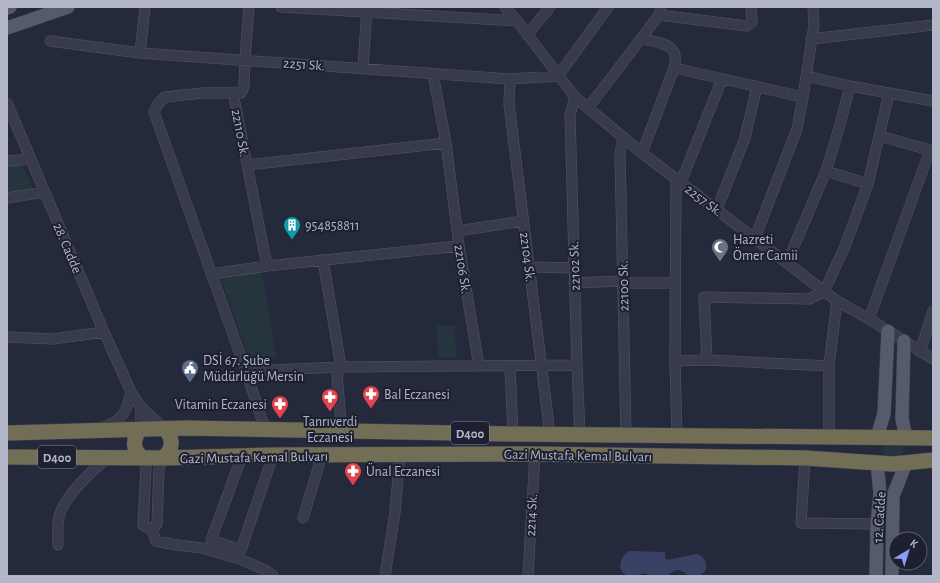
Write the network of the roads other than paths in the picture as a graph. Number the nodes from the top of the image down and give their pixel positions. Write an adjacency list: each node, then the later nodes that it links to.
1 (68, 7): 14 (main road)
2 (145, 7): 19 (street)
3 (249, 7): 20 (street, 22110 Sk.)
4 (281, 7): 10 (street)
5 (504, 7): 12 (street, 2257 Sk.)
6 (550, 7): 15 (street)
7 (608, 7): 24 (street)
8 (751, 7): 11 (street)
9 (813, 7): 17 (street)
10 (366, 10): 12 (street); 21 (street)
11 (660, 11): 16 (street)
12 (517, 21): 15 (street, 2257 Sk.)
13 (933, 25): 17 (street)
14 (7, 28)
15 (528, 35): 24 (street, 2257 Sk.)
16 (641, 39): 22 (street); 36 (street)
17 (811, 39): 25 (street)
18 (50, 41): 19 (street, 2251 Sk.)
19 (140, 53): 20 (street, 2251 Sk.)
20 (245, 60): 21 (street, 2251 Sk.); 30 (street, 22110 Sk.)
21 (363, 68): 23 (street, 2251 Sk.)
22 (674, 68): 27 (street); 41 (street)
23 (434, 74): 26 (street, 2251 Sk.); 39 (street, 22106 Sk.)
24 (558, 76): 26 (street, 2251 Sk.); 32 (street, 2257 Sk.)
25 (806, 76): 29 (street); 33 (street)
26 (510, 79): 51 (street, 22104 Sk.)
27 (722, 79): 28 (street); 46 (street)
28 (757, 86): 33 (street); 50 (street)
29 (850, 86): 31 (street); 45 (street)
30 (233, 93): 44 (street, 22110 Sk.); 60 (street)
31 (889, 93): 34 (street); 37 (street)
32 (575, 97): 36 (street, 2257 Sk.); 59 (street, 22102 Sk.)
33 (803, 97): 53 (street)
34 (933, 101)
35 (7, 104): 42 (street, 28. Cadde)
36 (588, 108): 38 (street, 2257 Sk.)
37 (880, 136): 40 (street); 47 (street)
38 (623, 138): 41 (street, 2257 Sk.); 61 (street, 22100 Sk.)
39 (446, 143): 44 (street); 52 (street, 22106 Sk.)
40 (932, 151): 67 (street)
41 (642, 153): 46 (street, 2257 Sk.)
42 (31, 159): 43 (street); 48 (street, 28. Cadde)
43 (7, 161)
44 (247, 164): 57 (street, 22110 Sk.)
45 (826, 171): 47 (street); 56 (street)
46 (678, 180): 50 (street, 2257 Sk.); 62 (street)
47 (868, 184): 64 (street)
48 (44, 192): 49 (street); 69 (street, 28. Cadde)
49 (7, 198)
50 (717, 209): 53 (street, 2257 Sk.)
51 (523, 221): 52 (street); 58 (street, 22104 Sk.)
52 (458, 230): 54 (street, 22106 Sk.)
53 (755, 238): 56 (street, 2257 Sk.)
54 (460, 246): 55 (street); 78 (street, 22106 Sk.)
55 (323, 260): 57 (street); 81 (street)
56 (787, 263): 64 (street, 2257 Sk.)
57 (266, 266): 60 (street)
58 (529, 267): 59 (street); 76 (street, 22104 Sk.)
59 (574, 268): 63 (street, 22102 Sk.)
60 (211, 274): 82 (street)
61 (622, 281): 62 (street); 63 (street); 94 (street, 22100 Sk.)
62 (675, 282): 75 (street)
63 (574, 284): 77 (street, 22102 Sk.)
64 (824, 292): 65 (street, 2257 Sk.); 74 (street)
65 (837, 301): 67 (street, 2257 Sk.); 80 (street)
66 (933, 312): 72 (street)
67 (869, 319): 68 (street, 2257 Sk.)
68 (888, 331): 71 (street, 2257 Sk.); 97 (main road)
69 (104, 332): 70 (street); 83 (street, 28. Cadde)
70 (7, 337)
71 (904, 341): 72 (street, 2257 Sk.); 98 (main road)
72 (920, 352): 73 (street, 2257 Sk.)
73 (933, 359)
74 (707, 360): 75 (street); 80 (street)
75 (675, 361): 95 (street)
76 (541, 365): 77 (street); 79 (street); 92 (street, 22104 Sk.)
77 (577, 365): 93 (street, 22102 Sk.)
78 (479, 366): 79 (street); 81 (street)
79 (510, 366): 91 (street)
80 (829, 366): 96 (street)
81 (342, 367): 82 (street); 89 (street)
82 (246, 371): 87 (street)
83 (131, 392): 84 (street, 28. Cadde); 88 (street)
84 (140, 407): 85 (street, 28. Cadde); 86 (street, 28. Cadde)
85 (141, 429): 86 (highway, Gazi Mustafa Kemal Bulvarı / D400); 88 (highway, Gazi Mustafa Kemal Bulvarı / D400); 107 (highway)
86 (165, 429): 87 (highway, Gazi Mustafa Kemal Bulvarı / D400); 108 (highway)
87 (265, 429): 89 (highway, Gazi Mustafa Kemal Bulvarı / D400)
88 (95, 431): 90 (highway, Gazi Mustafa Kemal Bulvarı / D400)
89 (342, 432): 91 (highway, Gazi Mustafa Kemal Bulvarı / D400)
90 (7, 433)
91 (513, 434): 92 (highway, Gazi Mustafa Kemal Bulvarı / D400)
92 (550, 434): 93 (highway, Gazi Mustafa Kemal Bulvarı / D400)
93 (580, 435): 94 (highway, Gazi Mustafa Kemal Bulvarı / D400)
94 (626, 435): 95 (highway, Gazi Mustafa Kemal Bulvarı / D400)
95 (677, 436): 96 (highway, Gazi Mustafa Kemal Bulvarı / D400)
96 (828, 437): 97 (highway, Gazi Mustafa Kemal Bulvarı / D400)
97 (877, 437): 98 (highway, Gazi Mustafa Kemal Bulvarı / D400); 111 (highway)
98 (906, 437): 99 (highway, Gazi Mustafa Kemal Bulvarı / D400); 112 (highway)
99 (933, 438)
100 (400, 454): 101 (highway, Gazi Mustafa Kemal Bulvarı / D400); 103 (highway, Gazi Mustafa Kemal Bulvarı / D400); 118 (street)
101 (535, 454): 109 (highway, Gazi Mustafa Kemal Bulvarı / D400); 119 (street, 2214 Sk.)
102 (273, 455): 103 (highway, Gazi Mustafa Kemal Bulvarı / D400); 104 (highway, Gazi Mustafa Kemal Bulvarı / D400); 104 (street)
103 (322, 455): 113 (street)
104 (242, 456): 108 (highway, Gazi Mustafa Kemal Bulvarı / D400)
105 (7, 457): 106 (highway, Gazi Mustafa Kemal Bulvarı / D400)
106 (108, 458): 107 (highway, Gazi Mustafa Kemal Bulvarı / D400); 116 (street)
107 (143, 458): 108 (highway, Gazi Mustafa Kemal Bulvarı / D400); 115 (street)
108 (163, 458): 115 (street)
109 (805, 458): 111 (highway, Gazi Mustafa Kemal Bulvarı / D400); 114 (street)
110 (933, 460): 112 (highway, Gazi Mustafa Kemal Bulvarı / D400)
111 (877, 462): 112 (highway, Gazi Mustafa Kemal Bulvarı / D400); 114 (main road, 12. Cadde)
112 (906, 463): 121 (main road, 12. Cadde)
113 (303, 518)
114 (877, 524): 120 (main road, 12. Cadde)
115 (152, 530): 117 (street)
116 (58, 545)
117 (273, 576)
118 (385, 576)
119 (528, 576)
120 (876, 576)
121 (892, 576)

